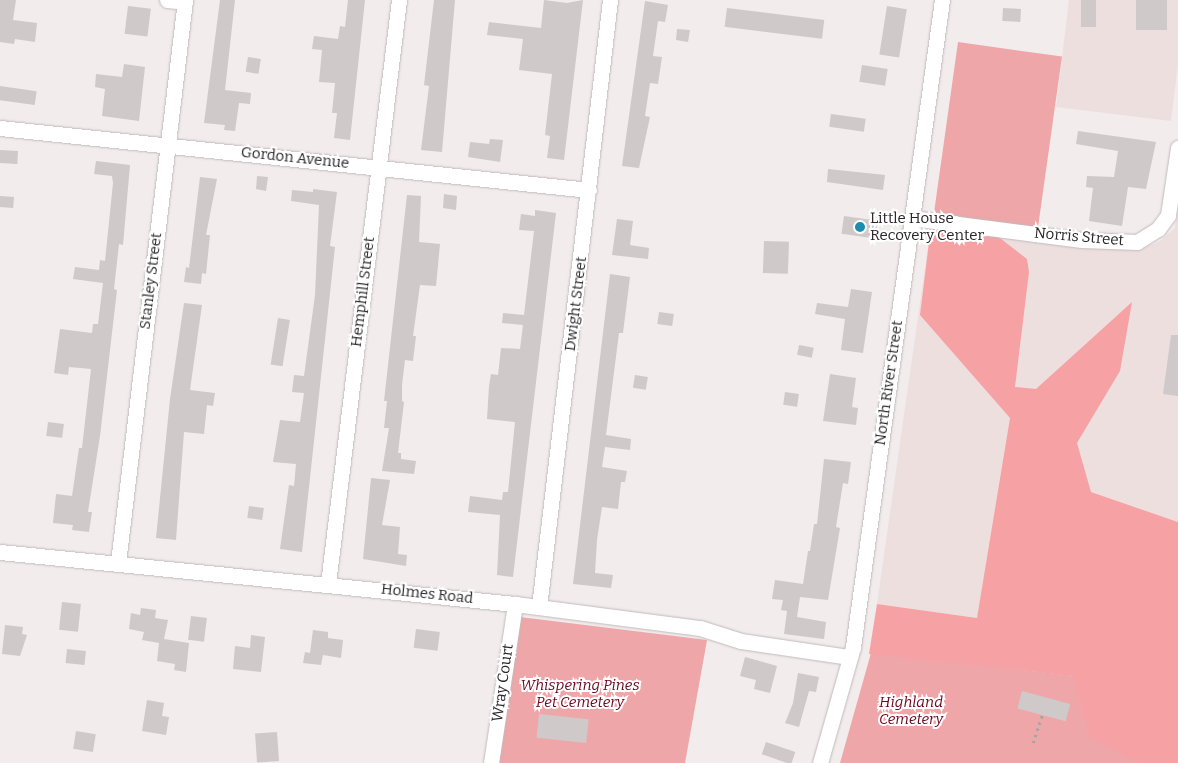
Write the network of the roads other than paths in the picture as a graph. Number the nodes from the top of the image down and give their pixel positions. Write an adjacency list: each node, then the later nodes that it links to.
1 (167, 0): 5 (street)
2 (399, 0): 9 (street, Hemphill Street)
3 (610, 0): 10 (street, Dwight Street)
4 (942, 0): 11 (street, North River Street)
5 (185, 1): 7 (street, Stanley Street)
6 (0, 128): 7 (street, Gordon Avenue)
7 (167, 144): 9 (street, Gordon Avenue); 13 (street, Stanley Street)
8 (1178, 148): 11 (street, Norris Street)
9 (378, 168): 10 (street, Gordon Avenue); 14 (street, Hemphill Street)
10 (589, 190): 16 (street, Dwight Street)
11 (912, 218): 17 (street, North River Street)
12 (0, 552): 13 (street, Holmes Road)
13 (118, 563): 14 (street, Holmes Road)
14 (328, 584): 15 (street, Holmes Road)
15 (515, 604): 16 (street, Holmes Road); 18 (street, Wray Court)
16 (540, 607): 17 (street, Holmes Road)
17 (850, 657): 19 (street, North River Street)
18 (491, 763)
19 (820, 763)

